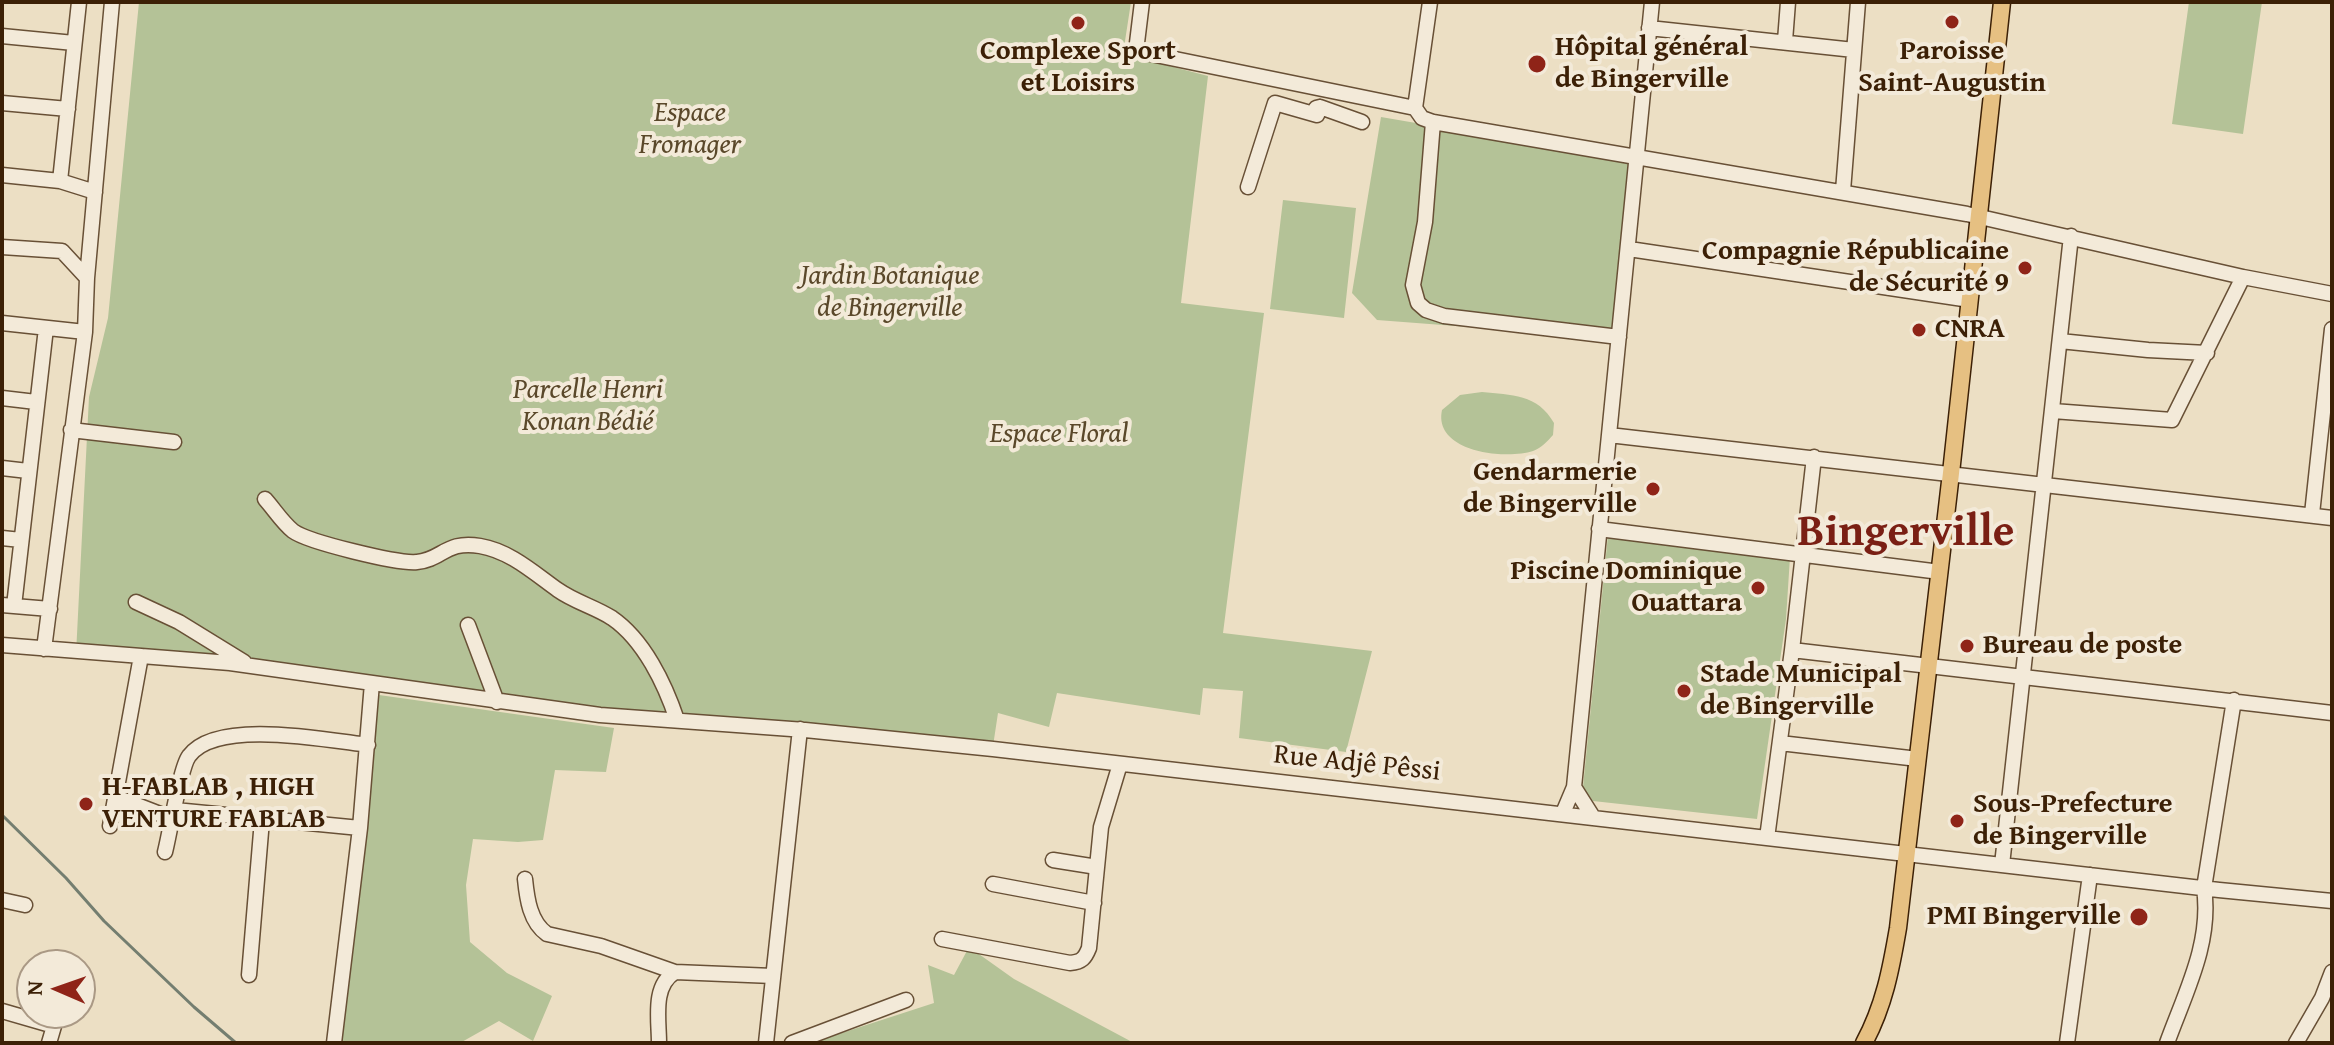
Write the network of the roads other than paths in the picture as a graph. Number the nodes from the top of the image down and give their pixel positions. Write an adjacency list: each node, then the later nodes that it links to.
1 (79, 2): 12 (street)
2 (112, 2): 24 (street)
3 (1142, 2): 15 (street)
4 (1430, 2): 15 (street)
5 (1652, 2): 9 (street)
6 (1788, 2): 11 (street)
7 (1858, 2): 13 (street)
8 (2002, 2): 25 (main road)
9 (1649, 28): 11 (street); 19 (street)
10 (2, 36): 12 (street)
11 (1785, 41): 13 (street)
12 (74, 43): 16 (street)
13 (1854, 50): 23 (street)
14 (2, 103): 16 (street)
15 (1415, 108): 18 (street)
16 (68, 109): 21 (street)
17 (1362, 122): 22 (street)
18 (1433, 122): 19 (street); 37 (street)
19 (1635, 157): 23 (street); 28 (street)
20 (2, 175): 21 (street)
21 (60, 181): 24 (street)
22 (1248, 187)
23 (1843, 191): 25 (street)
24 (95, 192): 30 (street)
25 (1979, 216): 26 (street); 32 (main road)
26 (2071, 236): 29 (street); 38 (street)
27 (2, 247): 30 (street)
28 (1629, 249): 32 (street); 37 (street)
29 (2243, 277): 31 (street); 39 (street)
30 (87, 278): 36 (street)
31 (2332, 294)
32 (1970, 300): 49 (main road)
33 (2, 323): 34 (street)
34 (46, 328): 36 (street); 41 (street)
35 (2332, 329): 52 (street)
36 (85, 332): 43 (street)
37 (1619, 337): 44 (street)
38 (2060, 341): 39 (street); 42 (street)
39 (2207, 353): 42 (street)
40 (2, 398): 41 (street)
41 (36, 402): 48 (street)
42 (2053, 411): 50 (street)
43 (71, 430): 45 (street); 61 (street)
44 (1609, 435): 46 (street); 54 (street)
45 (174, 442)
46 (1814, 457): 49 (street); 57 (street)
47 (2, 468): 48 (street)
48 (28, 471): 56 (street)
49 (1951, 473): 50 (street); 58 (main road)
50 (2045, 484): 52 (street); 69 (street)
51 (265, 499): 74 (street)
52 (2312, 514): 53 (street)
53 (2332, 518)
54 (1599, 529): 57 (street); 80 (street)
55 (2, 538): 56 (street)
56 (21, 540): 60 (street)
57 (1803, 553): 58 (street); 65 (street)
58 (1940, 572): 68 (main road)
59 (136, 602): 67 (street)
60 (8, 605): 61 (street)
61 (50, 609): 64 (street)
62 (468, 625): 72 (street)
63 (2, 645): 64 (street, Rue Adjê Pêssi)
64 (44, 649): 66 (street, Rue Adjê Pêssi)
65 (1792, 650): 68 (street); 76 (street)
66 (141, 656): 67 (street, Rue Adjê Pêssi); 81 (street)
67 (251, 666): 70 (street, Rue Adjê Pêssi)
68 (1929, 666): 69 (street); 78 (main road)
69 (2022, 676): 71 (street); 92 (street)
70 (372, 683): 72 (street, Rue Adjê Pêssi); 77 (street)
71 (2234, 700): 73 (street); 97 (street)
72 (497, 702): 74 (street, Rue Adjê Pêssi)
73 (2332, 713)
74 (677, 720): 75 (street, Rue Adjê Pêssi)
75 (800, 729): 79 (street, Rue Adjê Pêssi); 106 (street)
76 (1780, 743): 78 (street); 88 (street)
77 (368, 745): 83 (street); 87 (street)
78 (1918, 759): 90 (main road)
79 (1120, 764): 82 (street, Rue Adjê Pêssi); 93 (street)
80 (1574, 787): 82 (street); 84 (street)
81 (116, 797): 83 (street); 86 (street)
82 (1563, 813): 84 (street, Rue Adjê Pêssi)
83 (174, 814): 85 (street); 89 (street)
84 (1593, 817): 88 (street, Rue Adjê Pêssi)
85 (262, 820): 87 (street); 105 (street)
86 (110, 826)
87 (360, 828): 110 (street)
88 (1767, 838): 90 (street, Rue Adjê Pêssi)
89 (165, 852)
90 (1907, 854): 92 (street, Rue Adjê Pêssi); 114 (main road)
91 (1053, 860): 93 (street)
92 (2002, 865): 94 (street, Rue Adjê Pêssi)
93 (1097, 867): 100 (street)
94 (2090, 875): 97 (street, Rue Adjê Pêssi); 115 (street)
95 (525, 879): 103 (street)
96 (993, 884): 100 (street)
97 (2204, 888): 99 (street, Rue Adjê Pêssi); 116 (street)
98 (2, 900): 101 (street)
99 (2332, 901)
100 (1094, 903): 102 (street)
101 (25, 905)
102 (942, 939)
103 (675, 972): 106 (street); 111 (street)
104 (2332, 972): 117 (street)
105 (249, 975)
106 (773, 976): 112 (street)
107 (906, 1000): 113 (street)
108 (2, 1011): 109 (street)
109 (49, 1043)
110 (334, 1043)
111 (659, 1043)
112 (766, 1043)
113 (792, 1043)
114 (1864, 1043)
115 (2067, 1043)
116 (2167, 1043)
117 (2296, 1043)

